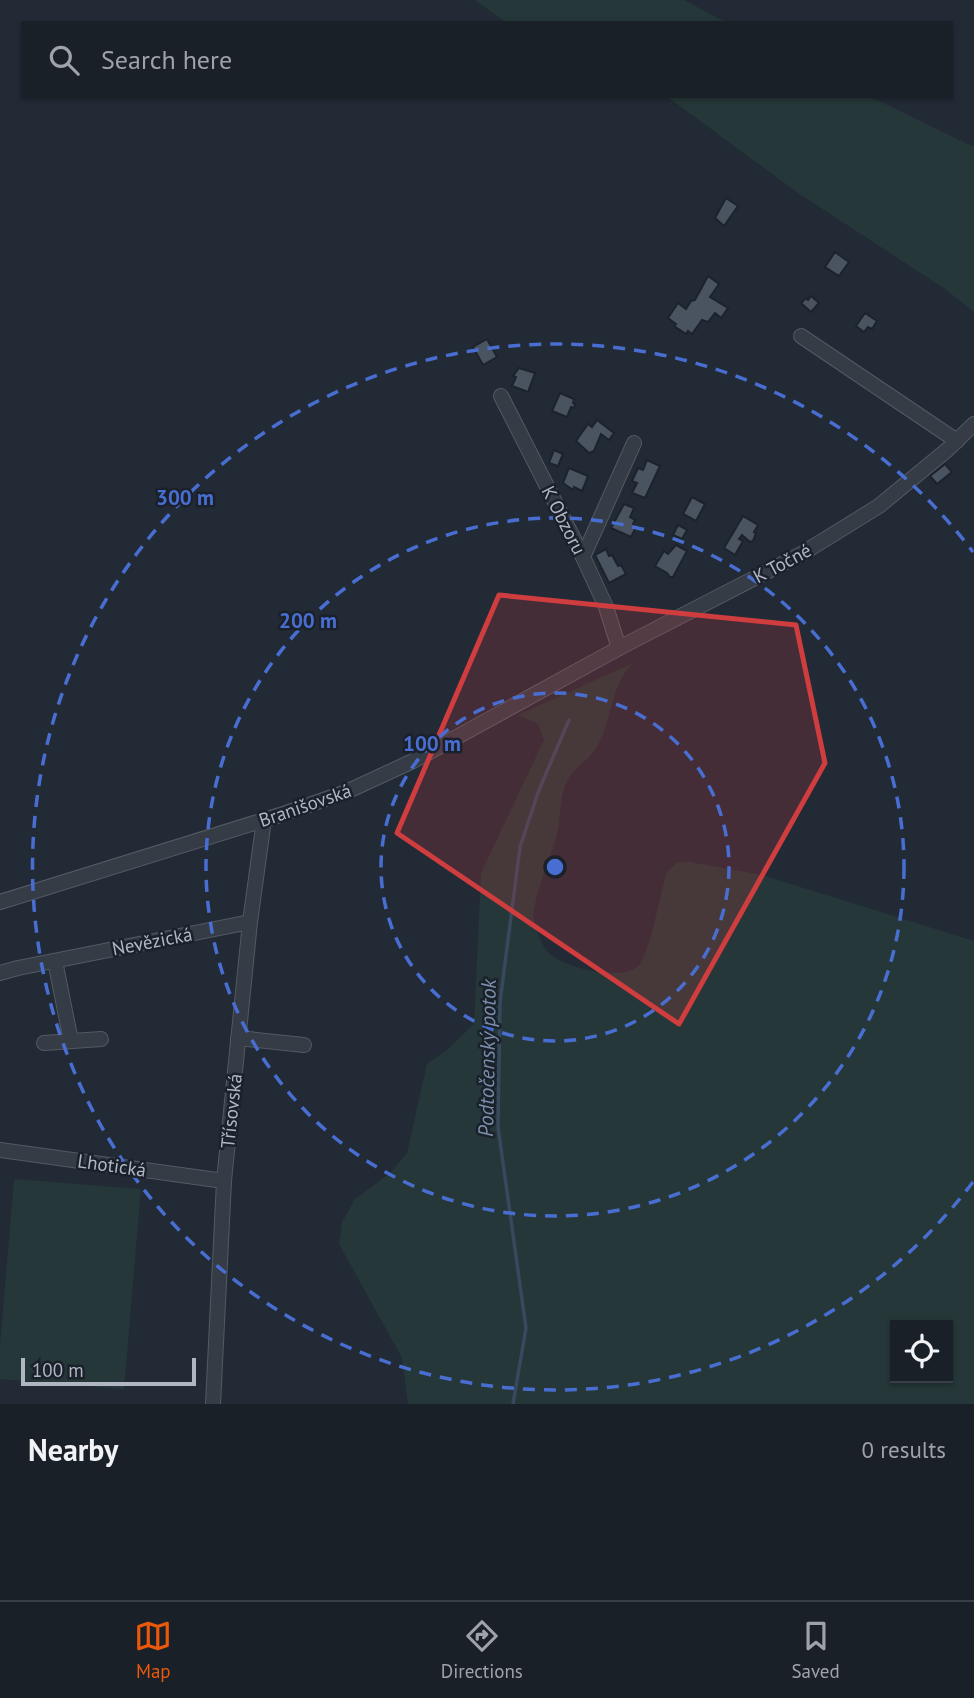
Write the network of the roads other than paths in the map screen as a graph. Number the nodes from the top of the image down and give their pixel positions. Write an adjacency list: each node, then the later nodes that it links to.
1 (801, 336): 4 (street)
2 (501, 396): 6 (street, K Obzoru)
3 (974, 424): 4 (street, K Točné)
4 (957, 441): 7 (street, K Točné)
5 (634, 443): 6 (street)
6 (583, 557): 7 (street, K Obzoru)
7 (619, 648): 8 (street, K Točné)
8 (592, 663): 9 (street, Branišovská)
9 (264, 820): 10 (street, Branišovská); 11 (street, Třísovská)
10 (0, 902)
11 (250, 922): 12 (street, Nevězická); 14 (street, Třísovská)
12 (55, 961): 13 (street, Nevězická); 16 (street)
13 (0, 973)
14 (238, 1038): 18 (street); 20 (street, Třísovská)
15 (101, 1040): 16 (street)
16 (71, 1041): 17 (street)
17 (44, 1042)
18 (304, 1045)
19 (0, 1150): 20 (street, Lhotická)
20 (224, 1181): 21 (street, Třísovská)
21 (213, 1404)

